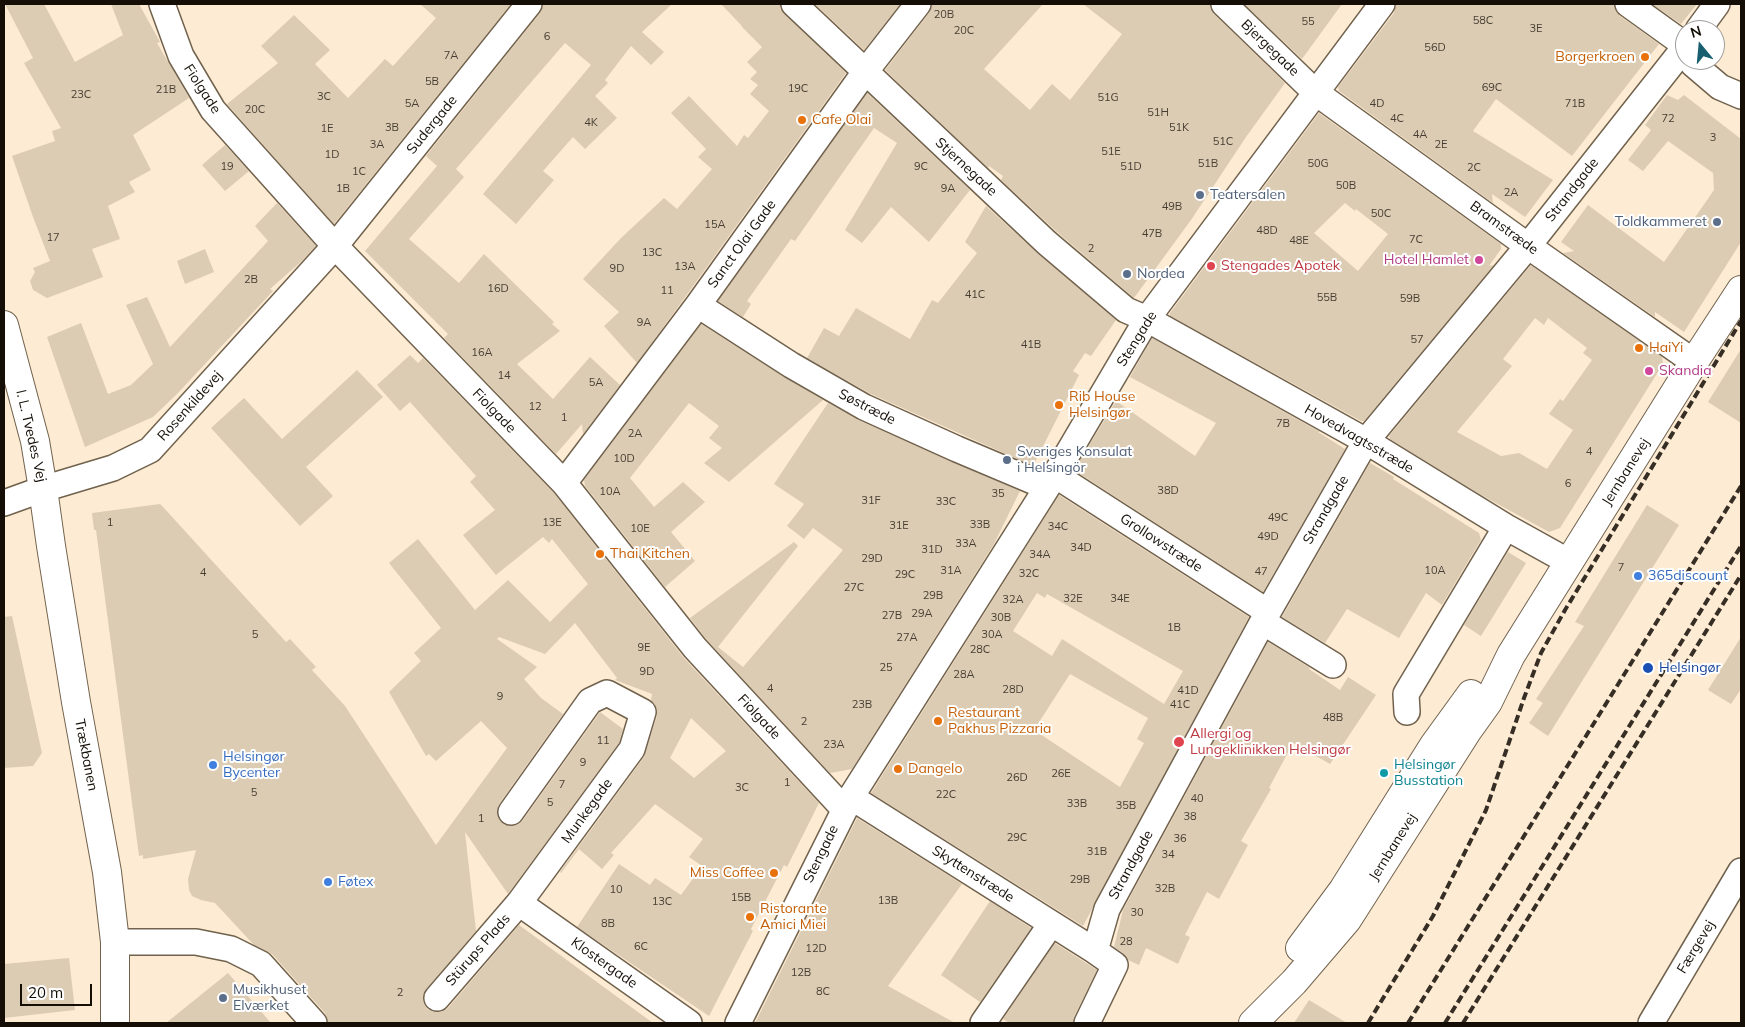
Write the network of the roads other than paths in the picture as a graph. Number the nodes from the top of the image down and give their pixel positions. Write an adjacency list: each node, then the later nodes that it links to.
1 (162, 4): 16 (street, Fiolgade)
2 (529, 4): 16 (street, Sudergade)
3 (794, 4): 13 (street, Stjernegade)
4 (918, 4): 13 (street, Sanct Olai Gade)
5 (1224, 4): 14 (street, Bjergegade)
6 (1382, 4): 14 (street, Stengade)
7 (1628, 4): 10 (street)
8 (1717, 4): 9 (street)
9 (1705, 20)
10 (1675, 39)
11 (1675, 59): 17 (street, Strandgade)
12 (1700, 70): 15 (street)
13 (865, 72): 19 (street, Sanct Olai Gade); 20 (street, Stjernegade)
14 (1316, 92): 17 (street, Bramstræde); 20 (street, Stengade)
15 (1741, 96)
16 (335, 246): 25 (street, Fiolgade); 26 (street, Rosenkildevej)
17 (1528, 246): 22 (street, Bramstræde); 23 (street, Strandgade)
18 (1741, 290): 22 (main road, Jernbanevej)
19 (698, 306): 24 (street, Søstræde); 25 (street, Sanct Olai Gade)
20 (1147, 319): 23 (street, Hovedvagtsstræde); 24 (street, Stengade)
21 (5, 336): 26 (main road, I. L. Tvedes Vej)
22 (1694, 362): 29 (main road, Jernbanevej)
23 (1366, 441): 28 (street, Hovedvagtsstræde); 30 (street, Strandgade)
24 (1051, 481): 30 (street, Grollowstræde); 33 (street, Stengade)
25 (564, 483): 33 (street, Fiolgade)
26 (44, 489): 27 (street, Rosenkildevej); 38 (main road, Trækbanen)
27 (4, 503)
28 (1506, 527): 29 (street, Hovedvagtsstræde); 32 (street)
29 (1569, 562): 47 (main road, Jernbanevej)
30 (1265, 617): 31 (street, Grollowstræde); 39 (street, Strandgade)
31 (1333, 665)
32 (1407, 712)
33 (847, 803): 37 (street, Skyttenstræde); 44 (street, Stengade)
34 (511, 812): 36 (street, Munkegade)
35 (1741, 870): 48 (street, Færgevej)
36 (519, 903): 40 (street, Stürups Plads); 43 (street, Klostergade)
37 (1051, 924): 39 (street, Skyttenstræde); 45 (street)
38 (116, 942): 41 (main road, Trækbanen); 42 (street)
39 (1095, 951): 46 (street)
40 (437, 998)
41 (116, 1023)
42 (314, 1023)
43 (689, 1023)
44 (738, 1023)
45 (983, 1023)
46 (1087, 1023)
47 (1253, 1023)
48 (1651, 1023)

